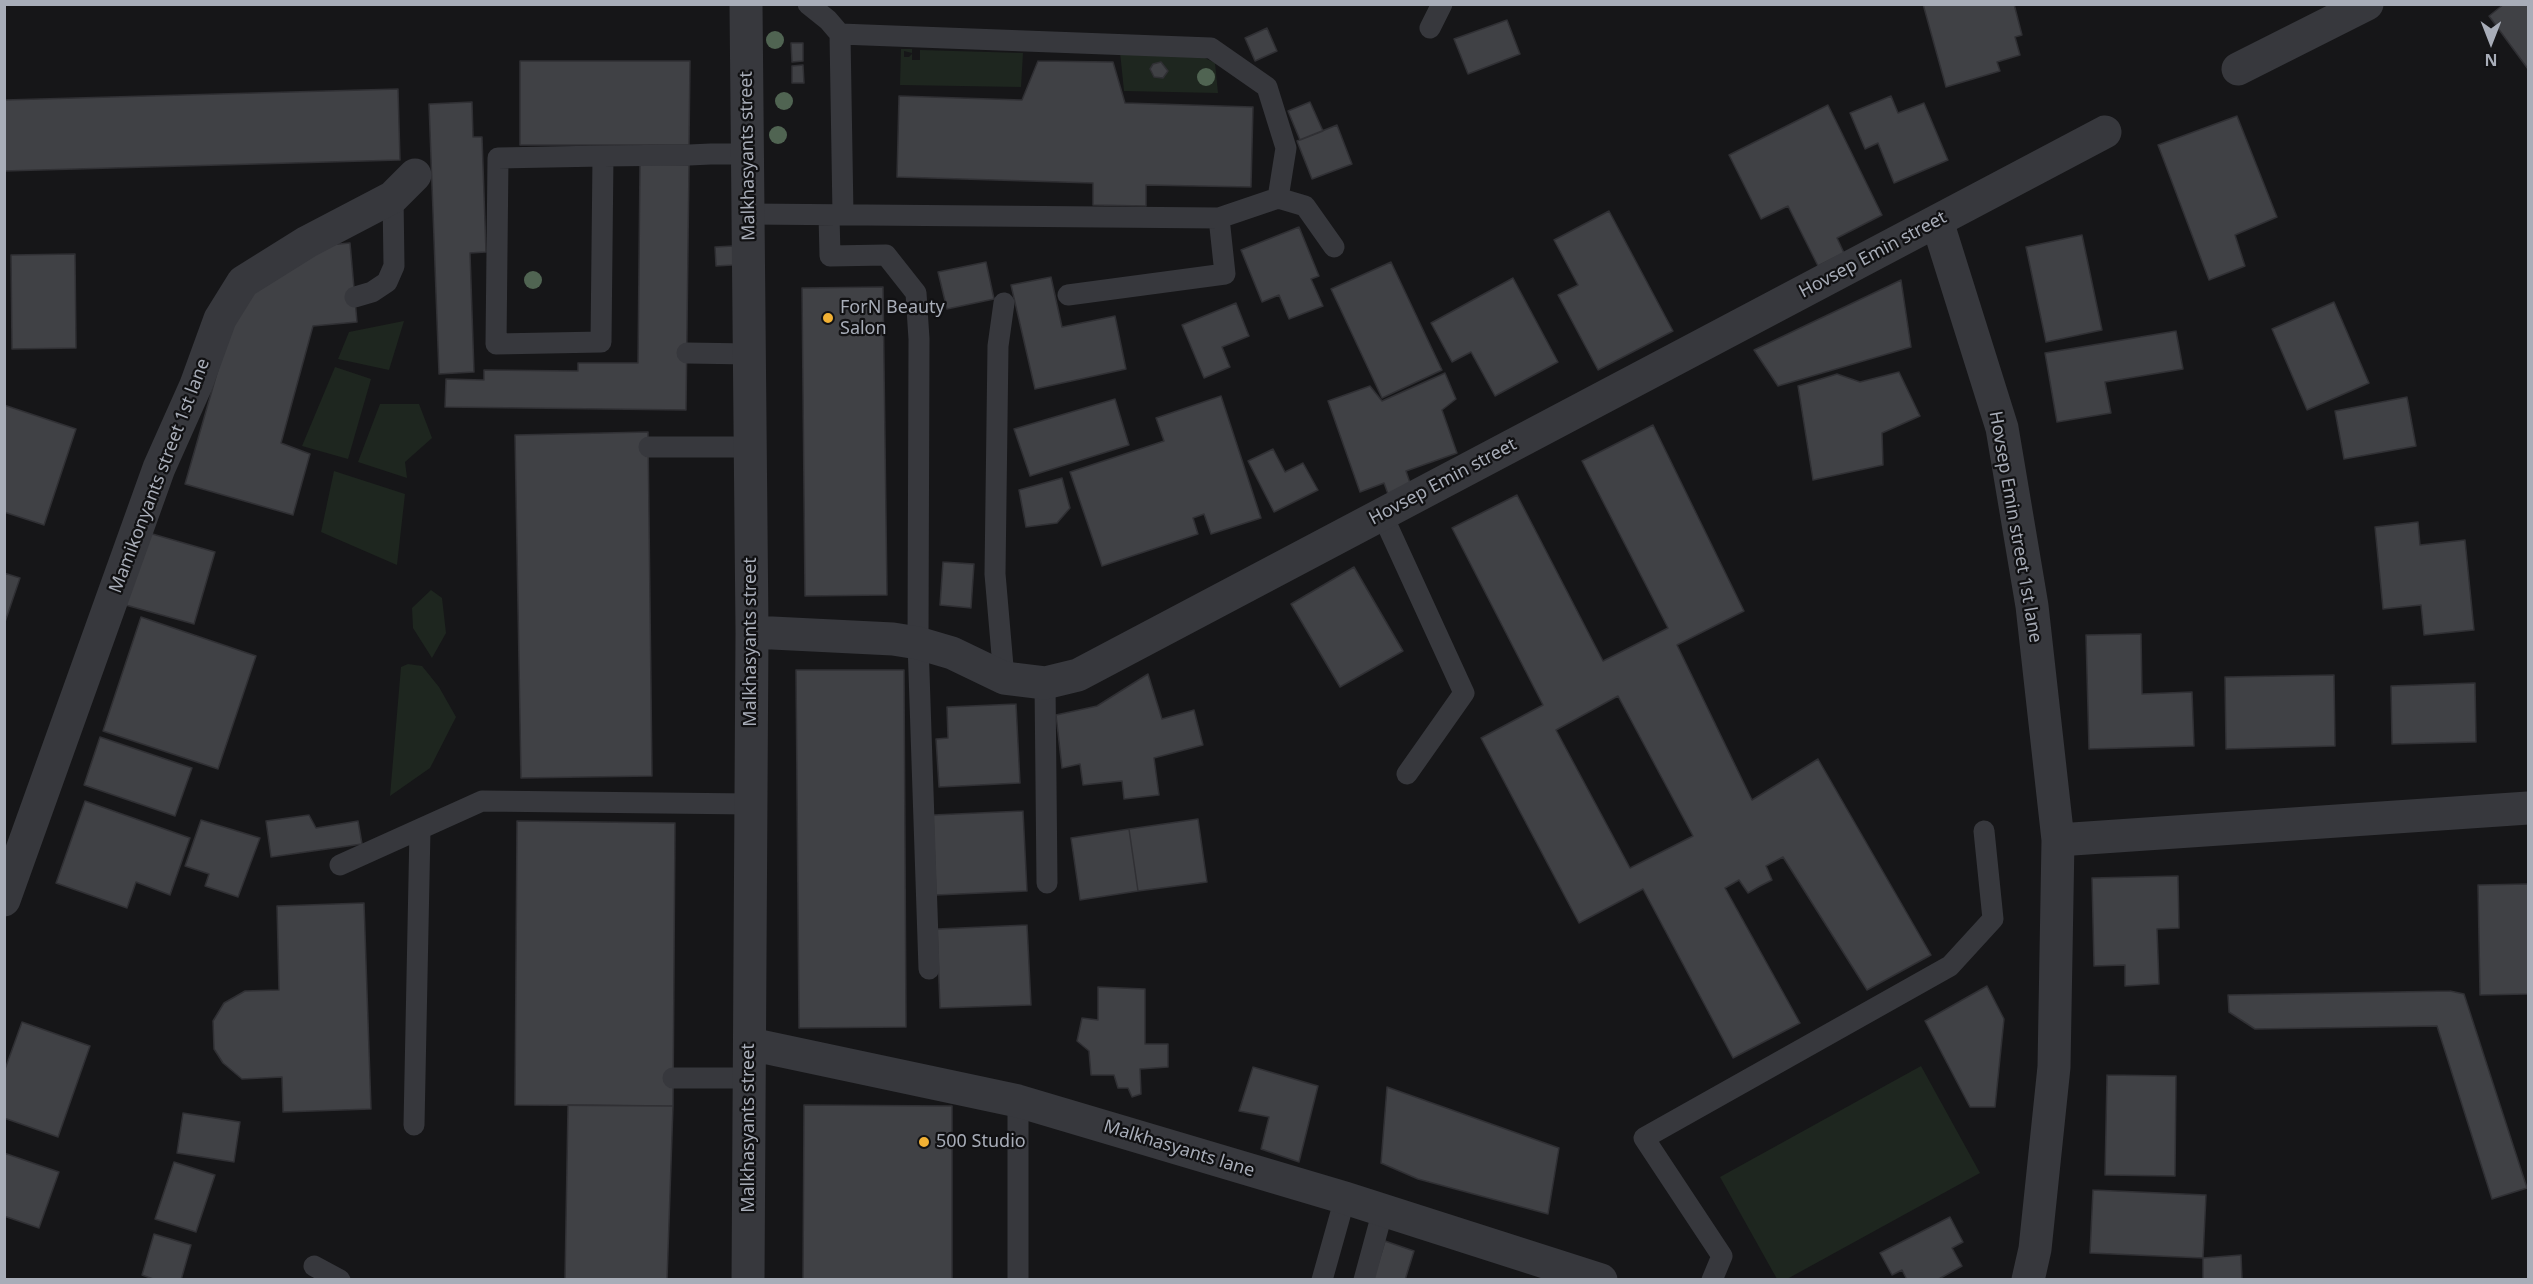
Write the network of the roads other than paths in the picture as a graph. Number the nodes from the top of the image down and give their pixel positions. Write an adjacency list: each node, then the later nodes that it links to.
1 (746, 4): 9 (street, Malkhasyants street)
2 (808, 4): 6 (lane)
3 (1442, 4): 5 (lane)
4 (2367, 4): 7 (street)
5 (1430, 28)
6 (840, 33): 12 (lane); 14 (lane)
7 (2238, 69)
8 (2105, 132): 16 (street, Hovsep Emin street)
9 (747, 154): 10 (lane); 13 (street, Malkhasyants street)
10 (603, 156): 10 (lane)
11 (404, 186): 19 (lane); 38 (street, Mamikonyants street 1st lane)
12 (1278, 198): 15 (lane); 17 (lane)
13 (749, 214): 14 (lane); 22 (street, Malkhasyants street)
14 (836, 215): 15 (lane); 27 (lane)
15 (1219, 218): 18 (lane)
16 (1937, 221): 25 (street, Hovsep Emin street); 35 (street, Hovsep Emin street 1st lane)
17 (1334, 248)
18 (1068, 295)
19 (355, 297)
20 (1004, 303): 28 (lane)
21 (687, 353): 22 (lane)
22 (750, 354): 24 (street, Malkhasyants street)
23 (649, 447): 24 (lane)
24 (750, 447): 26 (street, Malkhasyants street)
25 (1382, 514): 29 (street, Hovsep Emin street); 30 (lane)
26 (752, 632): 27 (street, Hovsep Emin street); 31 (street, Malkhasyants street)
27 (918, 643): 28 (street, Hovsep Emin street); 39 (lane)
28 (1004, 678): 29 (street, Hovsep Emin street)
29 (1045, 683): 37 (lane)
30 (1407, 774)
31 (751, 804): 33 (lane); 40 (street, Malkhasyants street)
32 (2529, 808): 35 (street)
33 (420, 829): 36 (lane); 44 (lane)
34 (1984, 831): 54 (lane)
35 (2058, 840): 55 (street, Hovsep Emin street 1st lane)
36 (340, 865)
37 (1047, 883)
38 (4, 900)
39 (929, 969)
40 (750, 1044): 42 (street, Malkhasyants street); 43 (street, Malkhasyants lane)
41 (673, 1078): 42 (lane)
42 (749, 1078): 49 (street, Malkhasyants street)
43 (1018, 1101): 45 (street, Malkhasyants lane); 50 (lane)
44 (414, 1125)
45 (1345, 1198): 46 (street, Malkhasyants lane); 51 (lane)
46 (1383, 1210): 52 (lane); 53 (street, Malkhasyants lane)
47 (314, 1266): 48 (lane)
48 (340, 1280)
49 (748, 1280)
50 (1018, 1280)
51 (1322, 1280)
52 (1364, 1280)
53 (1601, 1280)
54 (1712, 1280)
55 (2028, 1280)

